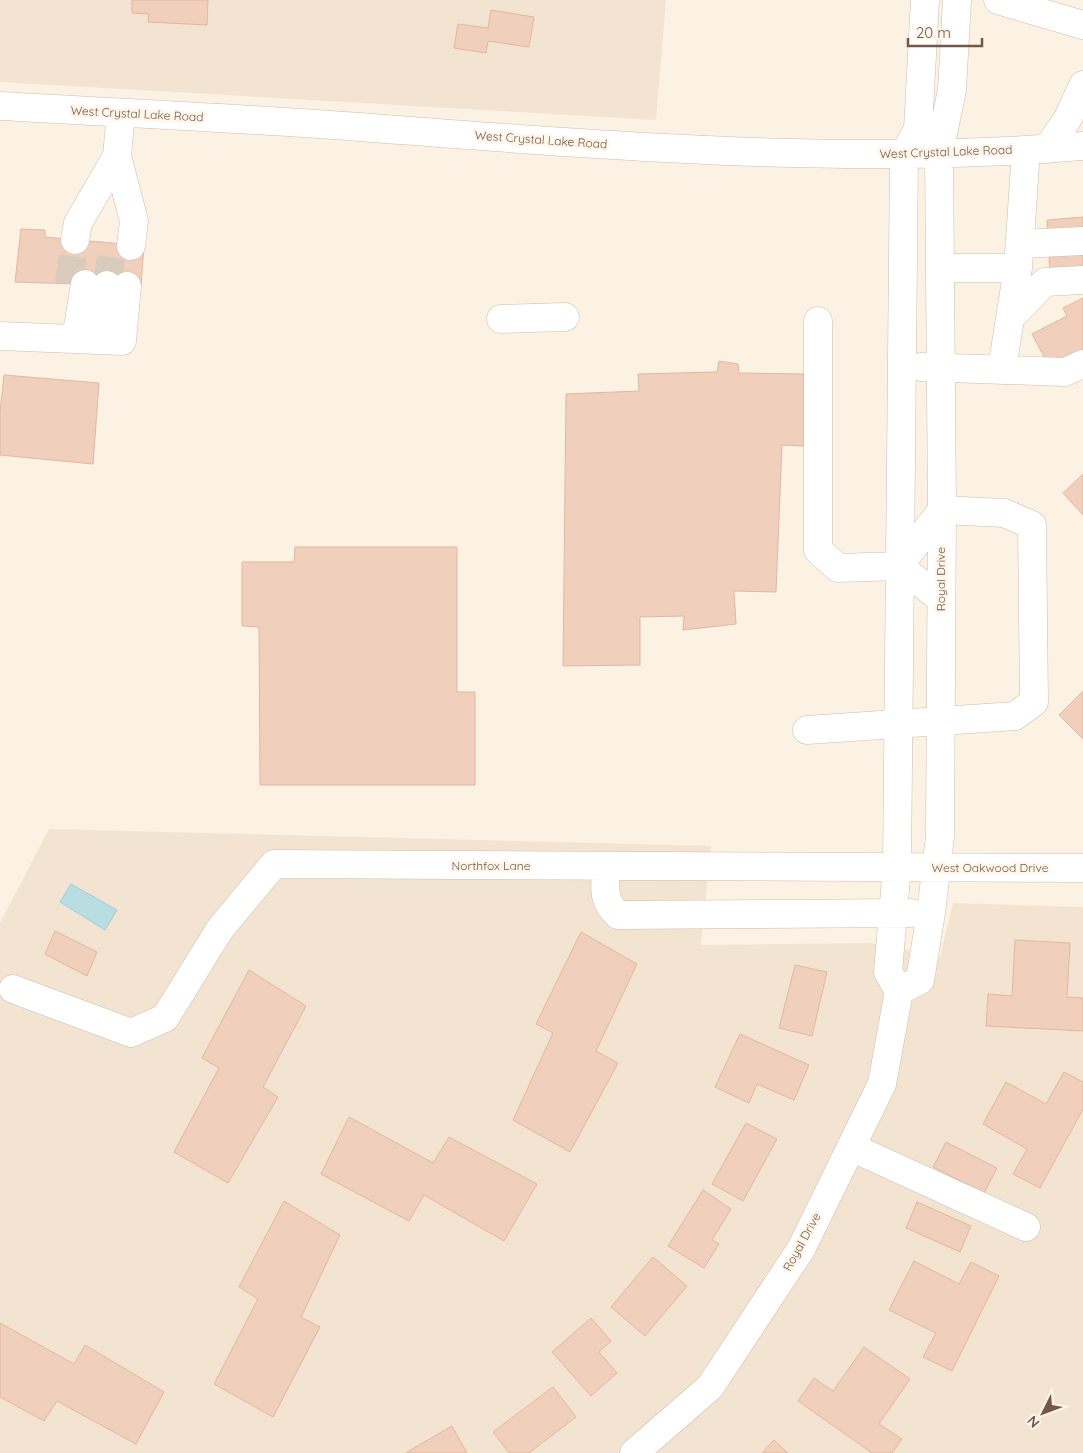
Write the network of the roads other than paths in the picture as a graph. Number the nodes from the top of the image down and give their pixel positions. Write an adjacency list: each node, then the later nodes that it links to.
1 (925, 0): 11 (street)
2 (957, 0): 10 (street, Royal Drive)
3 (998, 0): 4 (street)
4 (1083, 25)
5 (1083, 85): 9 (street)
6 (0, 106): 7 (street, West Crystal Lake Road)
7 (121, 113): 11 (street, West Crystal Lake Road); 12 (street)
8 (1083, 146): 9 (street, West Crystal Lake Road)
9 (1036, 149): 10 (street, West Crystal Lake Road); 14 (street)
10 (939, 154): 11 (street, West Crystal Lake Road); 15 (street, Royal Drive)
11 (904, 155): 24 (street)
12 (117, 156): 12 (street)
13 (1083, 241): 14 (street)
14 (1019, 256): 15 (street); 18 (street)
15 (940, 268): 25 (street, Royal Drive)
16 (1083, 280): 18 (street)
17 (565, 316): 19 (street)
18 (1010, 318): 26 (street)
19 (501, 319)
20 (818, 321): 28 (street)
21 (0, 336): 22 (street)
22 (79, 339): 22 (street)
23 (1083, 364): 26 (street)
24 (901, 366): 25 (street); 28 (street)
25 (940, 368): 26 (street); 27 (street, Royal Drive)
26 (1002, 370)
27 (942, 510): 28 (street); 29 (street, Royal Drive); 30 (street)
28 (899, 566): 29 (street); 31 (street)
29 (941, 599): 30 (street, Royal Drive)
30 (940, 720): 31 (street); 35 (street, Royal Drive)
31 (897, 723): 32 (street); 34 (street)
32 (807, 730)
33 (606, 867): 34 (street, Northfox Lane); 37 (street); 39 (street, Northfox Lane)
34 (897, 868): 35 (street, West Oakwood Drive); 37 (street)
35 (937, 868): 36 (street, West Oakwood Drive); 38 (street, Royal Drive)
36 (1083, 868)
37 (893, 913): 38 (street); 40 (street)
38 (932, 914): 40 (street, Royal Drive)
39 (13, 989)
40 (898, 991): 41 (street, Royal Drive)
41 (852, 1147): 42 (street); 43 (street, Royal Drive)
42 (1026, 1227)
43 (634, 1453)

